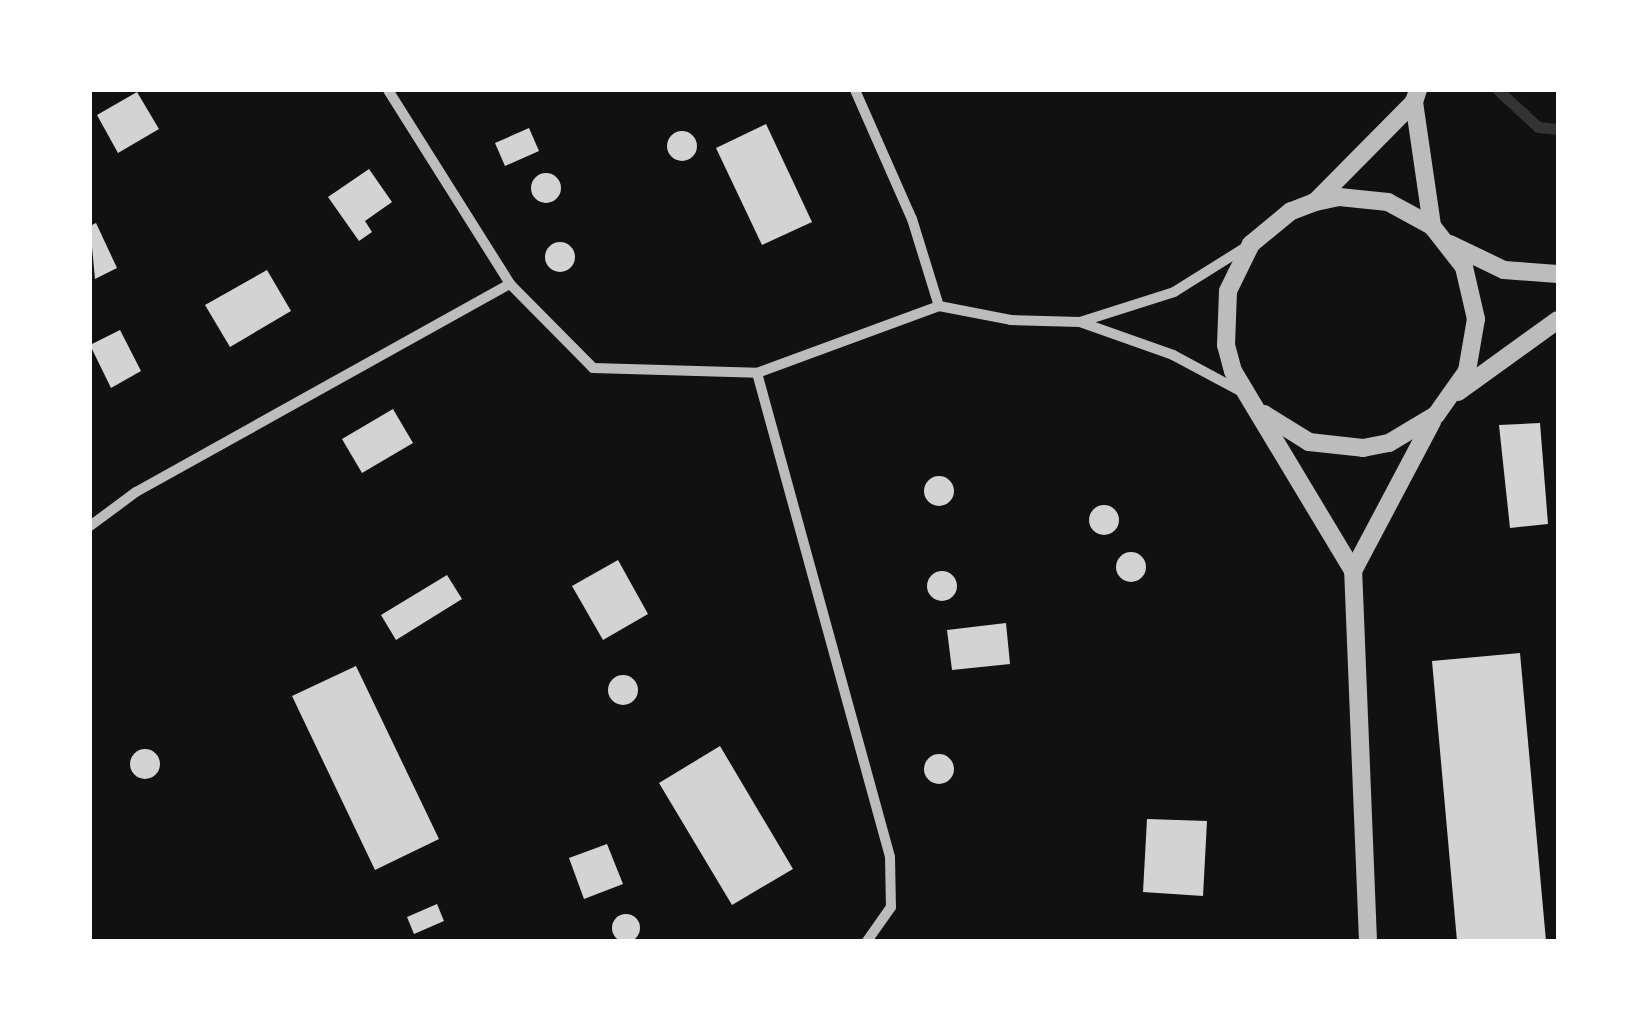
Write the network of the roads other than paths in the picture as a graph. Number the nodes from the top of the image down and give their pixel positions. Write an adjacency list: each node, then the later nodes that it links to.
1 (388, 90): 9 (street)
2 (855, 90): 10 (street)
3 (1416, 96): 4 (street); 5 (street)
4 (1314, 202): 5 (street); 6 (street)
5 (1432, 226): 7 (street)
6 (1251, 244): 12 (street); 14 (street)
7 (1449, 244): 8 (street); 15 (street)
8 (1558, 274)
9 (510, 284): 13 (street); 18 (street)
10 (940, 306): 12 (street); 13 (street)
11 (1558, 320): 15 (street)
12 (1080, 322): 14 (street)
13 (757, 373): 20 (street)
14 (1246, 394): 16 (street)
15 (1454, 395): 17 (street)
16 (1264, 414): 17 (street); 19 (street)
17 (1436, 416): 19 (street)
18 (90, 526)
19 (1352, 571): 21 (street)
20 (867, 941)
21 (1368, 941)

